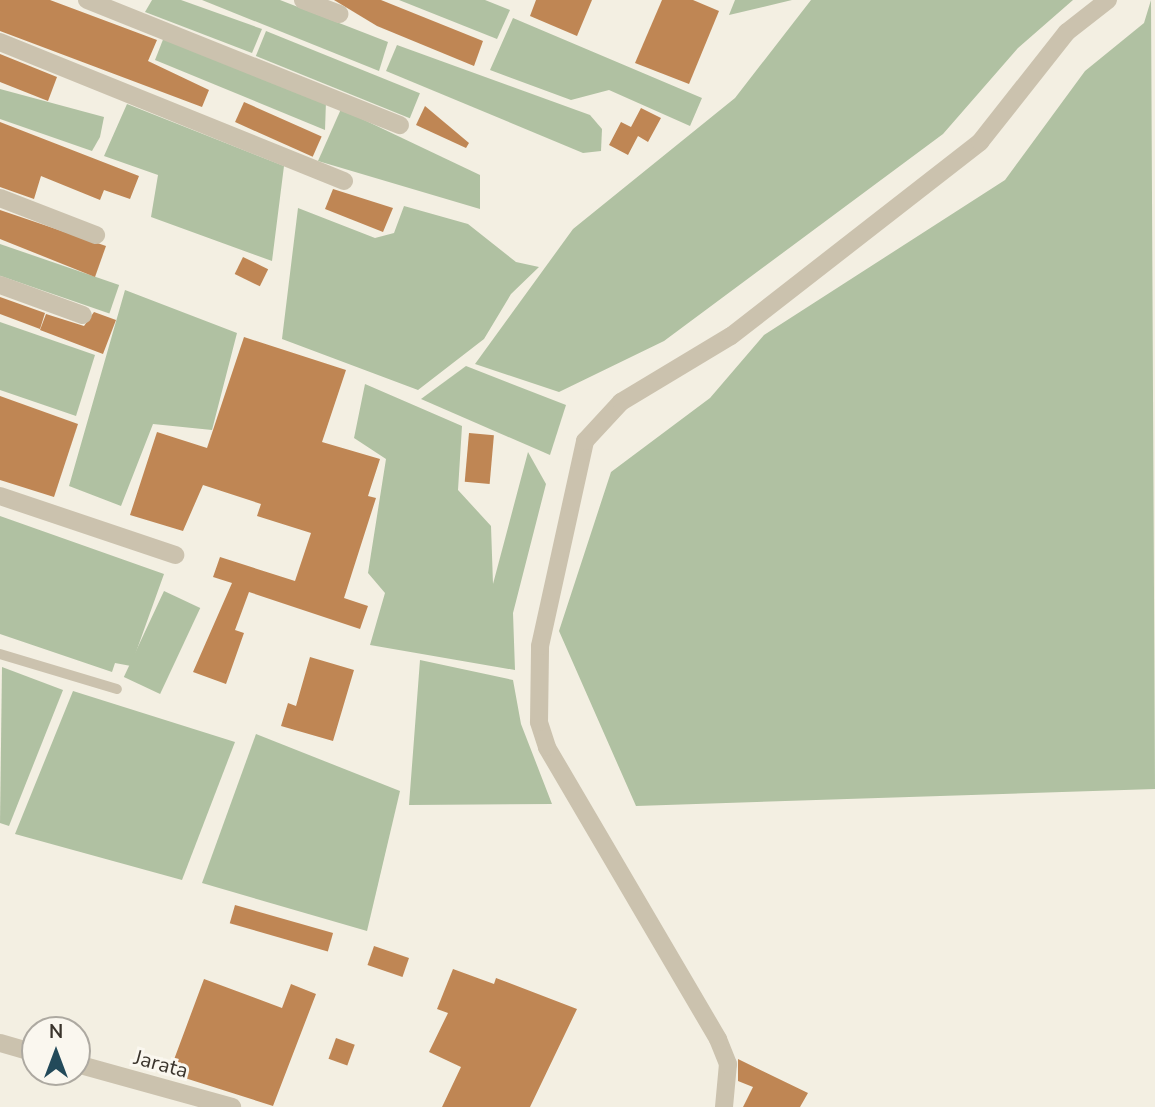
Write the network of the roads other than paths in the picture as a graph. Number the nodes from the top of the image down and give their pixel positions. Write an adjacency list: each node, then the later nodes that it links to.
1 (87, 0): 6 (street)
2 (303, 0): 4 (street)
3 (1108, 0): 20 (street)
4 (339, 15)
5 (0, 42): 7 (street)
6 (400, 125)
7 (344, 181)
8 (0, 198): 9 (street)
9 (96, 235)
10 (0, 285): 11 (street)
11 (83, 315)
12 (0, 496): 13 (street)
13 (175, 555)
14 (0, 654): 15 (lane)
15 (117, 689)
16 (0, 1043): 17 (street)
17 (21, 1049)
18 (91, 1068): 19 (street, Jarata)
19 (232, 1107)
20 (724, 1107)

